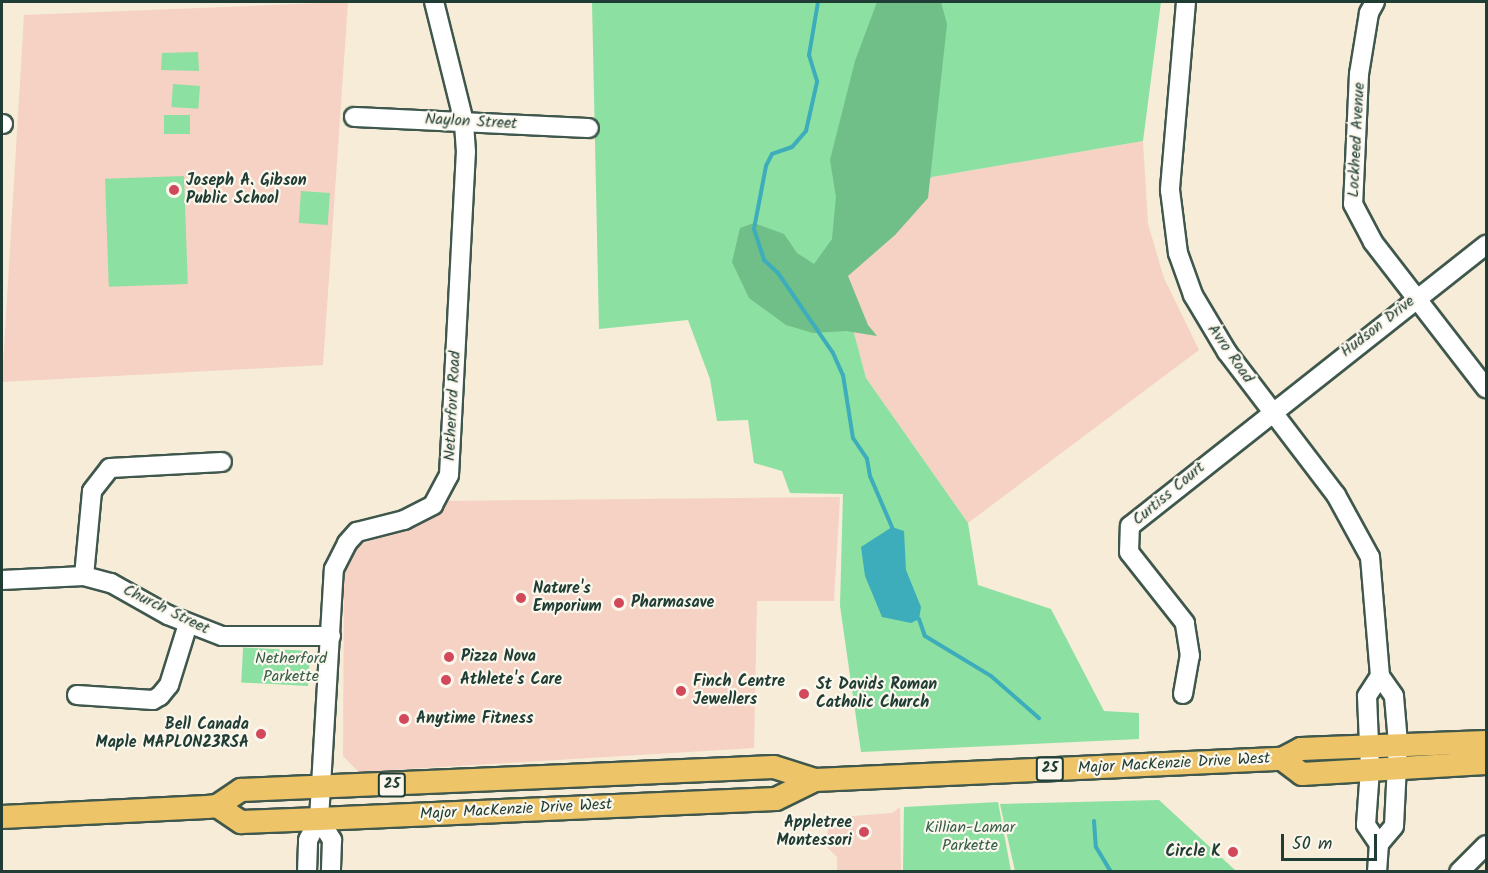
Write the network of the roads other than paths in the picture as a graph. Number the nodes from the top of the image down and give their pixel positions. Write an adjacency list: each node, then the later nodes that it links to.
1 (434, 2): 5 (street, Netherford Road)
2 (1186, 2): 10 (street, Avro Road)
3 (1375, 2): 8 (street, Lockheed Avenue)
4 (354, 117): 5 (street, Naylon Street)
5 (464, 122): 6 (street, Naylon Street); 15 (street, Netherford Road)
6 (589, 128)
7 (1486, 245): 8 (street, Hudson Drive)
8 (1417, 297): 9 (street, Lockheed Avenue); 10 (street, Hudson Drive)
9 (1486, 388)
10 (1271, 411): 16 (street, Avro Road); 17 (street, Curtiss Court)
11 (222, 462): 12 (street)
12 (84, 576): 13 (street, Church Street); 14 (street, Church Street)
13 (2, 580)
14 (188, 624): 15 (street, Church Street); 18 (street)
15 (331, 636): 27 (street, Netherford Road)
16 (1380, 676): 20 (street, Avro Road); 21 (street)
17 (1183, 694)
18 (76, 695)
19 (1486, 742): 20 (main road, Major MacKenzie Drive West / 25)
20 (1398, 743): 21 (main road, Major MacKenzie Drive West / 25); 24 (street, Avro Road)
21 (1370, 746): 22 (main road, Major MacKenzie Drive West / 25); 25 (street)
22 (1282, 759): 25 (main road, Major MacKenzie Drive West); 26 (main road, Major MacKenzie Drive West / 25)
23 (1486, 763): 24 (main road, Major MacKenzie Drive West)
24 (1396, 767): 25 (main road, Major MacKenzie Drive West); 31 (street, Avro Road)
25 (1370, 769): 31 (street)
26 (815, 780): 27 (main road, Major MacKenzie Drive West / 25); 30 (main road, Major MacKenzie Drive West / 25)
27 (321, 788): 28 (main road, Major MacKenzie Drive West / 25); 30 (street, Netherford Road)
28 (218, 806): 29 (main road, Major MacKenzie Drive West / 25); 30 (main road, Major MacKenzie Drive West / 25)
29 (2, 817)
30 (319, 819): 33 (street); 34 (street)
31 (1379, 844): 35 (street)
32 (1486, 844): 36 (street)
33 (307, 872)
34 (331, 872)
35 (1377, 872)
36 (1459, 872)

